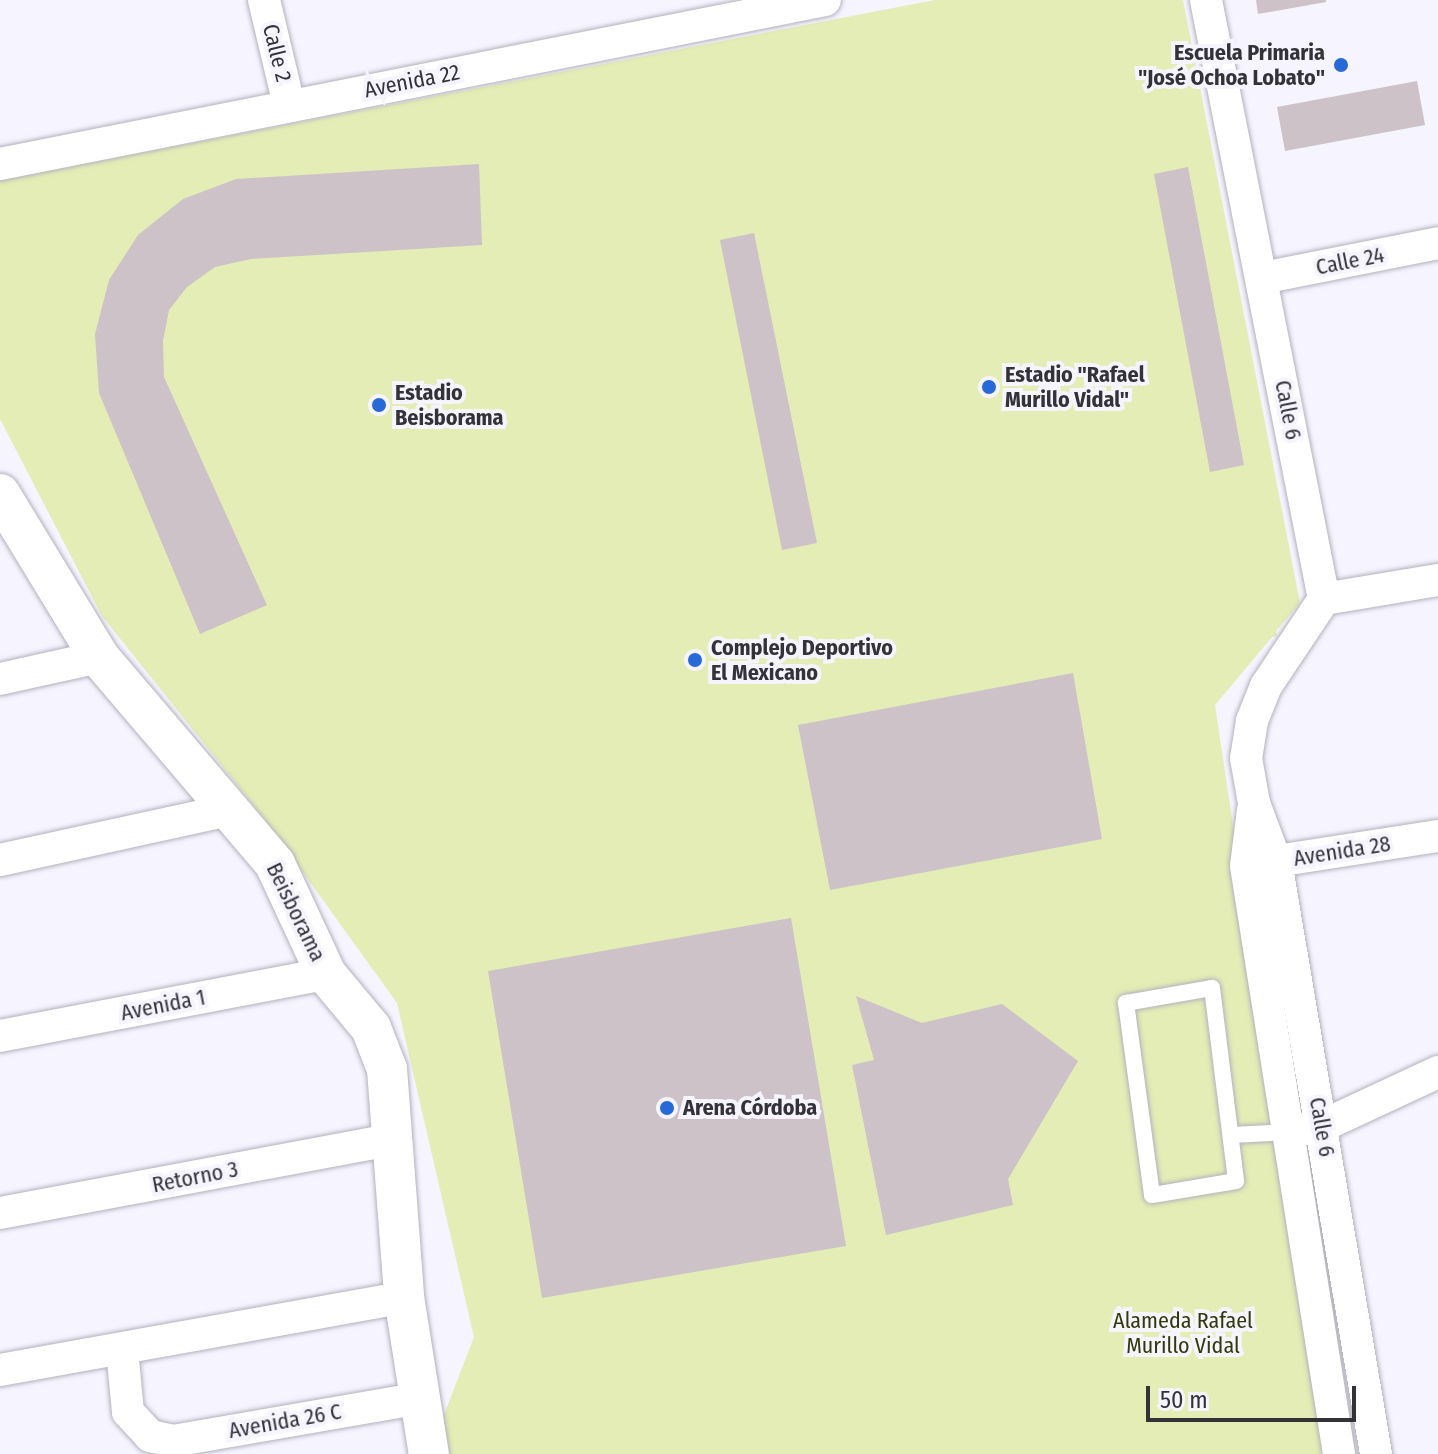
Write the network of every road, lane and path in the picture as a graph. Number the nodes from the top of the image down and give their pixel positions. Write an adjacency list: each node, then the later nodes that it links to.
1 (264, 0): 5 (street, Calle 2)
2 (825, 0): 4 (street, Avenida 22)
3 (1206, 0): 8 (street, Calle 6)
4 (745, 7): 5 (street, Avenida 22)
5 (289, 105): 6 (street, Avenida 22)
6 (0, 164)
7 (1438, 243): 8 (street, Calle 24)
8 (1262, 278): 11 (street, Calle 6)
9 (4, 508): 12 (street, Beisborama)
10 (1438, 580): 11 (street)
11 (1324, 599): 17 (street, Calle 6)
12 (99, 657): 13 (street); 14 (street, Beisborama)
13 (0, 679)
14 (230, 810): 16 (street); 18 (street, Beisborama)
15 (1438, 836): 17 (street, Avenida 28)
16 (0, 860)
17 (1261, 864): 21 (street, Calle 6); 22 (street, Calle 6)
18 (326, 974): 19 (street, Avenida 1); 24 (street, Beisborama)
19 (0, 1036)
20 (1438, 1072): 21 (street)
21 (1322, 1126): 22 (street); 32 (street, Calle 6)
22 (1289, 1132): 23 (lane); 31 (street, Calle 6)
23 (1232, 1135): 23 (lane)
24 (390, 1140): 25 (street, Retorno 3); 26 (street, Beisborama)
25 (0, 1213)
26 (404, 1297): 27 (street); 29 (street, Beisborama)
27 (122, 1349): 28 (street); 29 (street, Avenida 26 C)
28 (0, 1370)
29 (421, 1398): 30 (street)
30 (429, 1454)
31 (1339, 1454)
32 (1376, 1454)

